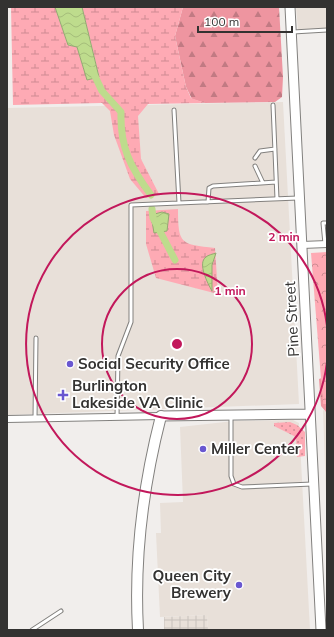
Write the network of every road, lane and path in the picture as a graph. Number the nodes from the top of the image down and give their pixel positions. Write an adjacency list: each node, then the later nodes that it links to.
1 (290, 7): 3 (main road, Pine Street)
2 (327, 30): 3 (lane)
3 (291, 32): 12 (main road, Pine Street)
4 (273, 105): 6 (lane)
5 (174, 110): 14 (lane)
6 (275, 149): 7 (lane); 9 (lane)
7 (255, 158)
8 (255, 166): 10 (lane)
9 (276, 182): 10 (lane); 11 (lane)
10 (264, 183): 13 (lane)
11 (277, 198): 12 (lane); 13 (lane)
12 (299, 198): 17 (main road, Pine Street)
13 (208, 202): 14 (lane)
14 (179, 203): 22 (lane)
15 (327, 223): 16 (lane)
16 (326, 244): 17 (street)
17 (302, 245): 19 (main road, Pine Street)
18 (36, 338): 23 (lane)
19 (310, 414): 20 (main road); 25 (main road, Pine Street)
20 (231, 415): 21 (main road); 25 (lane)
21 (161, 416): 22 (street); 29 (main road)
22 (117, 417): 23 (street)
23 (35, 418): 24 (street)
24 (7, 419)
25 (314, 484): 27 (main road, Pine Street)
26 (62, 611): 28 (lane)
27 (323, 629)
28 (32, 630)
29 (138, 630)

